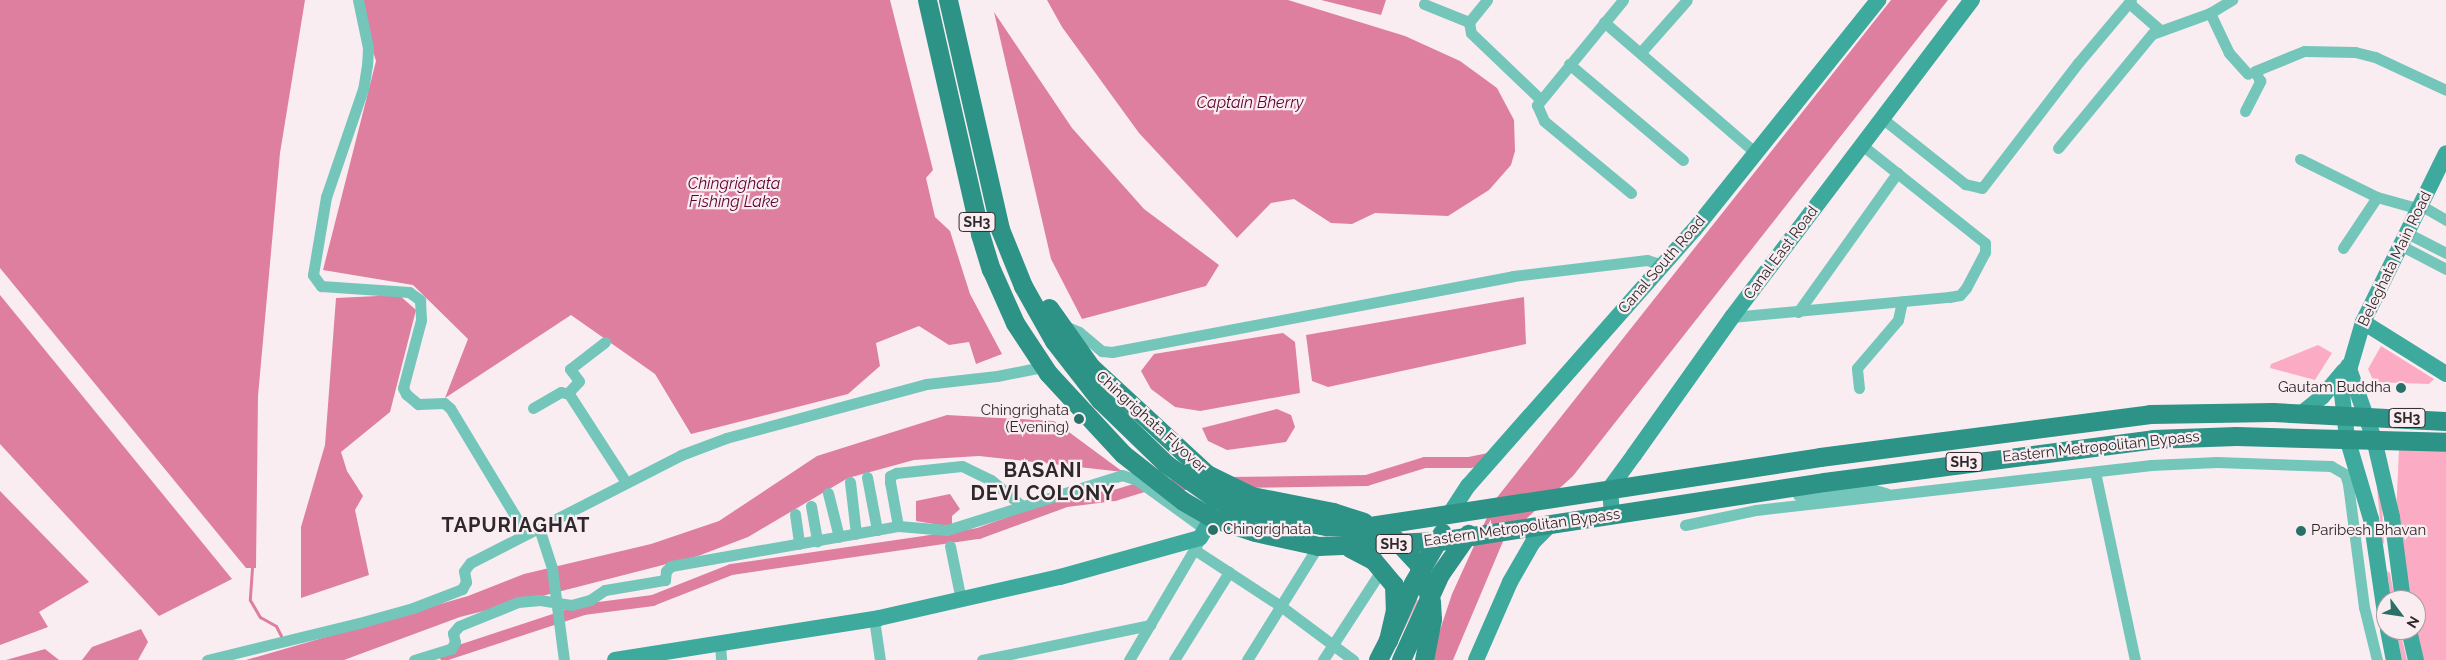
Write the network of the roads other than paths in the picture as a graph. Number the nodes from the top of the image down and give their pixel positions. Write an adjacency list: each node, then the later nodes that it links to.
1 (358, 0): 81 (street)
2 (927, 0): 48 (main road, Eastern Metropolitan Bypass / SH3)
3 (948, 0): 34 (main road, Eastern Metropolitan Bypass / SH3)
4 (1487, 0): 13 (street)
5 (1623, 0): 14 (street)
6 (1687, 0): 16 (street)
7 (1878, 0): 25 (street, Canal South Road)
8 (1972, 0): 22 (street, Canal East Road)
9 (2232, 0): 12 (street)
10 (2130, 1): 15 (street); 22 (street)
11 (1424, 4): 13 (street)
12 (2210, 13): 15 (street); 18 (street)
13 (1469, 22): 20 (street)
14 (1604, 22): 16 (street); 17 (street)
15 (2159, 29): 24 (street)
16 (1641, 52): 25 (street)
17 (1569, 64): 20 (street); 28 (street)
18 (2248, 74)
19 (2446, 90): 21 (street)
20 (1539, 98): 30 (street)
21 (2245, 111)
22 (1883, 119): 23 (street, Canal East Road)
23 (1862, 145): 29 (street); 42 (street, Canal East Road)
24 (2058, 148)
25 (1756, 153): 38 (street, Canal South Road)
26 (2446, 153): 32 (street, Beleghata Main Road)
27 (2300, 159): 31 (street)
28 (1683, 160)
29 (1896, 173): 40 (street); 41 (street)
30 (1631, 193)
31 (2377, 197): 32 (street); 36 (street)
32 (2421, 207): 33 (street); 35 (street, Beleghata Main Road)
33 (2446, 220)
34 (1000, 228): 44 (main road, Eastern Metropolitan Bypass); 46 (main road, Eastern Metropolitan Bypass / SH3)
35 (2405, 240): 37 (street); 39 (street); 43 (street, Beleghata Main Road)
36 (2343, 248)
37 (2446, 254)
38 (1662, 265): 44 (street); 64 (street, Canal South Road)
39 (2446, 269)
40 (1902, 301): 41 (street); 50 (street)
41 (1798, 312): 42 (street)
42 (1732, 317): 65 (street, Canal East Road)
43 (2363, 322): 47 (street, Beleghata Main Road); 49 (street)
44 (1058, 323): 46 (main road, Eastern Metropolitan Bypass)
45 (605, 342): 51 (street)
46 (1067, 349): 74 (main road, Eastern Metropolitan Bypass / SH3); 121 (main road, Chingrighata Flyover)
47 (2348, 366): 53 (street); 54 (street); 55 (street)
48 (1045, 370): 62 (street); 69 (main road, Eastern Metropolitan Bypass / SH3)
49 (2446, 374)
50 (1859, 388)
51 (568, 393): 52 (street); 62 (street)
52 (533, 408)
53 (2302, 413): 54 (main road, Eastern Metropolitan Bypass / SH3); 65 (main road, Eastern Metropolitan Bypass / SH3)
54 (2343, 415): 55 (main road, Eastern Metropolitan Bypass / SH3); 57 (street)
55 (2368, 415): 56 (main road, Eastern Metropolitan Bypass / SH3); 58 (street)
56 (2446, 421)
57 (2347, 438): 58 (main road, Eastern Metropolitan Bypass / SH3); 66 (main road, Eastern Metropolitan Bypass / SH3); 88 (street)
58 (2374, 439): 59 (main road, Eastern Metropolitan Bypass / SH3); 97 (street)
59 (2446, 442)
60 (2095, 472): 68 (street); 90 (street); 123 (street)
61 (867, 476): 80 (street)
62 (626, 482): 79 (street)
63 (850, 482): 82 (street)
64 (1468, 486): 72 (street); 74 (street, Canal South Road)
65 (1610, 488): 72 (main road, Eastern Metropolitan Bypass / SH3); 75 (street)
66 (1762, 492): 68 (street); 75 (main road, Eastern Metropolitan Bypass / SH3)
67 (828, 493): 85 (street)
68 (1893, 494): 76 (street)
69 (1179, 504): 70 (street); 83 (main road, Eastern Metropolitan Bypass / SH3)
70 (1021, 505): 77 (street); 77 (street)
71 (811, 506): 86 (street)
72 (1477, 511): 74 (main road, Eastern Metropolitan Bypass / SH3); 84 (main road)
73 (795, 514): 89 (street)
74 (1449, 515): 87 (main road)
75 (1612, 516): 78 (main road, Eastern Metropolitan Bypass / SH3)
76 (1685, 525)
77 (898, 526): 80 (street)
78 (1540, 527): 84 (main road, Eastern Metropolitan Bypass / SH3); 122 (street)
79 (539, 528): 81 (street); 99 (street)
80 (877, 530): 82 (street)
81 (526, 534): 108 (street)
82 (856, 534): 85 (street)
83 (1203, 534): 92 (main road, Eastern Metropolitan Bypass / SH3); 95 (street); 98 (street); 102 (street)
84 (1475, 534): 87 (main road, Eastern Metropolitan Bypass / SH3); 120 (main road)
85 (839, 537): 86 (street)
86 (817, 540): 89 (street)
87 (1440, 540): 93 (main road, Eastern Metropolitan Bypass / SH3); 103 (main road)
88 (2374, 542): 90 (street); 96 (street)
89 (799, 544): 99 (street)
90 (2354, 545): 124 (street)
91 (950, 546): 98 (street)
92 (1318, 546): 93 (main road, Eastern Metropolitan Bypass / SH3); 100 (street)
93 (1349, 547): 94 (main road)
94 (1382, 569): 103 (main road); 106 (street)
95 (1229, 572): 100 (street); 115 (street)
96 (2381, 590)
97 (2402, 590)
98 (961, 600): 101 (street)
99 (556, 606): 109 (street); 110 (street)
100 (1282, 607): 106 (street); 116 (street)
101 (874, 619): 107 (street); 112 (street)
102 (1150, 625): 113 (street); 114 (street)
103 (1388, 640): 119 (main road)
104 (2390, 640): 125 (street)
105 (2411, 640): 126 (street)
106 (1333, 643): 117 (street); 118 (street)
107 (721, 652): 111 (street)
108 (207, 660)
109 (414, 660)
110 (564, 660)
111 (615, 660)
112 (880, 660)
113 (982, 660)
114 (1129, 660)
115 (1174, 660)
116 (1247, 660)
117 (1322, 660)
118 (1353, 660)
119 (1378, 660)
120 (1401, 660)
121 (1424, 660)
122 (1476, 660)
123 (2135, 660)
124 (2377, 660)
125 (2394, 660)
126 (2416, 660)

